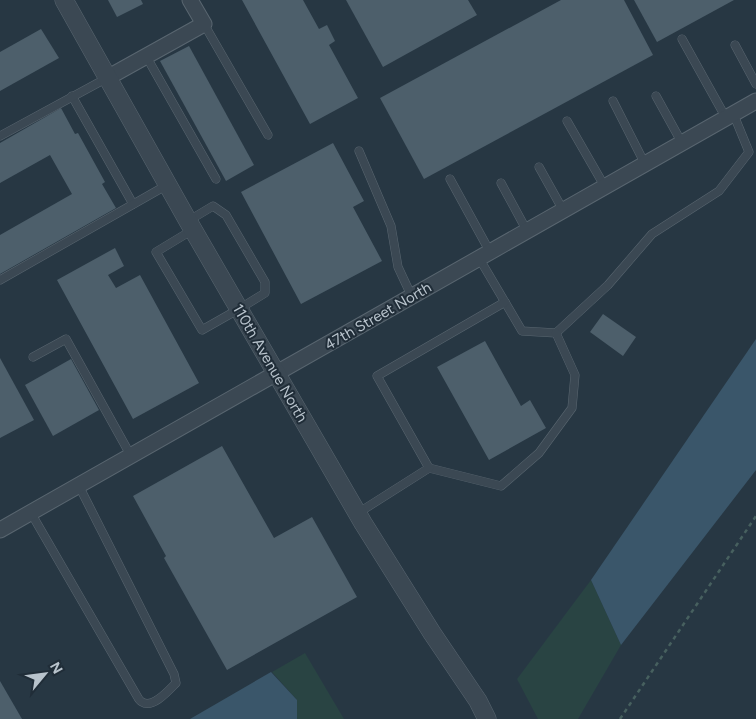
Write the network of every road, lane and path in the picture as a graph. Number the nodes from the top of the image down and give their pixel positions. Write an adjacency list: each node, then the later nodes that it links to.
1 (64, 0): 7 (street, 110th Avenue North)
2 (190, 0): 3 (street)
3 (204, 24): 6 (street); 15 (lane)
4 (682, 39): 13 (lane)
5 (735, 45): 8 (lane)
6 (146, 56): 7 (street); 21 (lane)
7 (107, 78): 9 (lane); 24 (street, 110th Avenue North)
8 (756, 84)
9 (72, 96): 16 (lane); 26 (lane)
10 (656, 96): 17 (lane)
11 (756, 100): 13 (street, 47th Street North)
12 (612, 101): 19 (lane)
13 (730, 115): 17 (street, 47th Street North); 35 (lane)
14 (567, 121): 25 (lane)
15 (268, 135)
16 (0, 136)
17 (682, 142): 19 (street, 47th Street North)
18 (359, 151): 32 (lane)
19 (645, 164): 25 (street, 47th Street North)
20 (539, 167): 27 (lane)
21 (216, 179)
22 (450, 179): 30 (lane)
23 (501, 183): 29 (lane)
24 (168, 184): 26 (lane); 28 (street, 110th Avenue North)
25 (605, 186): 27 (street, 47th Street North)
26 (133, 204): 31 (lane)
27 (563, 210): 29 (street, 47th Street North)
28 (191, 225): 34 (street, 110th Avenue North); 34 (lane); 34 (lane)
29 (527, 231): 30 (street, 47th Street North)
30 (484, 255): 32 (street, 47th Street North); 33 (lane)
31 (0, 280)
32 (412, 297): 37 (street, 47th Street North)
33 (505, 302): 35 (lane); 39 (lane)
34 (239, 309): 37 (street, 110th Avenue North)
35 (556, 333): 39 (lane)
36 (33, 356): 38 (lane)
37 (276, 374): 38 (street, 47th Street North); 42 (street, 110th Avenue North)
38 (131, 456): 40 (street, 47th Street North)
39 (429, 468): 42 (lane)
40 (79, 486): 41 (street, 47th Street North); 41 (lane)
41 (31, 512): 44 (street, 47th Street North)
42 (357, 513): 45 (street, 110th Avenue North)
43 (756, 516): 46 (path)
44 (0, 530)
45 (487, 719)
46 (620, 719)

